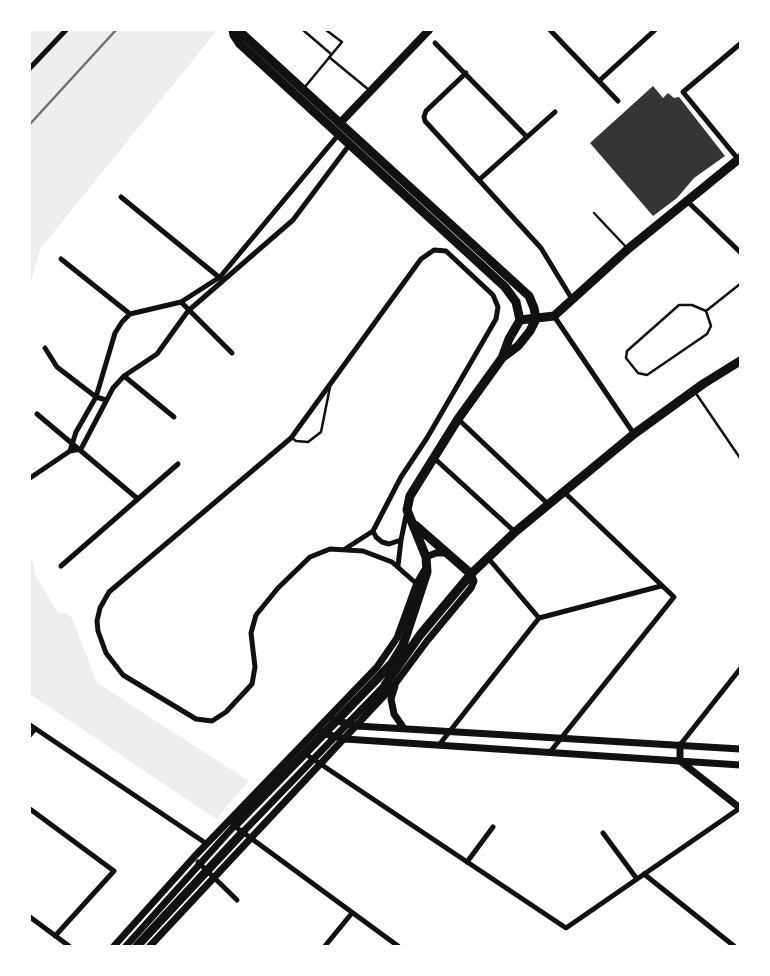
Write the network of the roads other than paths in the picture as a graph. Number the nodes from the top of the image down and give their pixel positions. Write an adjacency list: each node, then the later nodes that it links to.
1 (66, 30): 12 (street)
2 (233, 30): 16 (main road)
3 (238, 30): 16 (main road)
4 (303, 30): 11 (lane)
5 (326, 30): 11 (lane)
6 (429, 30): 15 (main road)
7 (550, 30): 14 (street)
8 (655, 30): 14 (street)
9 (435, 43): 13 (street)
10 (739, 46): 23 (street)
11 (330, 56): 15 (lane); 16 (lane)
12 (30, 68)
13 (466, 73): 21 (street); 25 (street)
14 (599, 81): 17 (street)
15 (370, 91): 19 (main road)
16 (301, 94): 19 (main road); 20 (main road)
17 (618, 101)
18 (554, 112): 21 (street)
19 (340, 123): 22 (street); 24 (main road)
20 (339, 134): 22 (main road); 32 (street)
21 (527, 137): 25 (street)
22 (349, 141): 24 (street); 33 (street); 42 (main road)
23 (739, 158): 27 (main road)
24 (397, 174): 41 (main road)
25 (480, 180): 35 (street)
26 (121, 197): 32 (street)
27 (686, 200): 29 (main road); 30 (street)
28 (594, 213): 29 (lane)
29 (628, 249): 35 (main road)
30 (740, 252)
31 (61, 260): 39 (street)
32 (220, 277): 33 (street); 36 (street)
33 (224, 282): 37 (street)
34 (740, 284): 38 (lane)
35 (572, 299): 40 (main road)
36 (180, 302): 37 (street); 39 (street)
37 (188, 311): 44 (street); 47 (street)
38 (706, 311): 38 (lane)
39 (130, 314): 50 (street)
40 (554, 316): 41 (main road); 55 (street)
41 (536, 319): 42 (main road); 45 (main road)
42 (520, 320): 45 (main road)
43 (45, 348): 50 (street)
44 (232, 353)
45 (502, 358): 54 (main road)
46 (740, 361): 49 (main road)
47 (124, 376): 51 (street); 53 (street)
48 (330, 385): 56 (street); 56 (lane); 69 (street)
49 (694, 391): 55 (main road); 61 (lane)
50 (96, 397): 51 (street); 57 (street)
51 (106, 400): 58 (street)
52 (37, 414): 57 (street)
53 (174, 417)
54 (458, 419): 60 (main road); 66 (street)
55 (634, 434): 64 (main road)
56 (291, 438): 72 (street)
57 (72, 441): 58 (street); 59 (street)
58 (81, 449): 59 (street); 65 (street)
59 (70, 451): 63 (street)
60 (434, 458): 67 (main road); 70 (street)
61 (740, 458)
62 (178, 464): 65 (street)
63 (30, 478)
64 (564, 492): 66 (main road); 80 (street)
65 (138, 498): 76 (street)
66 (548, 505): 70 (main road)
67 (407, 510): 68 (main road); 71 (street)
68 (412, 523): 73 (main road); 75 (main road)
69 (373, 531): 71 (street); 72 (street)
70 (515, 532): 74 (main road)
71 (401, 540): 77 (street)
72 (344, 549): 77 (street)
73 (447, 553): 75 (street); 78 (main road)
74 (488, 558): 78 (main road); 82 (street)
75 (427, 562): 79 (street); 81 (main road)
76 (62, 566)
77 (398, 566): 79 (street)
78 (471, 574): 84 (street); 85 (main road)
79 (417, 583): 81 (street); 86 (street)
80 (661, 586): 82 (street); 94 (street)
81 (423, 592): 106 (main road)
82 (539, 618): 91 (street)
83 (740, 669): 97 (street)
84 (395, 684): 88 (street); 89 (street)
85 (385, 685): 109 (street)
86 (326, 718): 88 (street); 92 (street)
87 (30, 725): 90 (street)
88 (358, 726): 89 (street); 95 (street)
89 (403, 727): 91 (street)
90 (36, 729): 93 (street); 110 (street)
91 (450, 730): 94 (street); 96 (street)
92 (314, 731): 95 (street); 98 (street)
93 (30, 735)
94 (561, 737): 97 (street); 100 (street)
95 (345, 739): 96 (street); 102 (street)
96 (440, 745): 100 (street)
97 (680, 745): 99 (street); 101 (street)
98 (298, 748): 102 (street); 106 (street)
99 (740, 749)
100 (550, 752): 101 (street)
101 (680, 761): 103 (street); 104 (street)
102 (320, 764): 109 (street); 112 (street)
103 (740, 765)
104 (740, 808): 113 (street)
105 (30, 809): 119 (street)
106 (232, 823): 109 (street); 110 (street); 122 (street)
107 (493, 826): 112 (street)
108 (603, 833): 115 (street)
109 (247, 835): 114 (street); 117 (street); 123 (main road)
110 (206, 844): 111 (street)
111 (194, 857): 114 (street); 121 (street)
112 (467, 862): 115 (street)
113 (644, 874): 115 (street); 127 (street)
114 (214, 878): 116 (street); 124 (street)
115 (637, 879)
116 (237, 900)
117 (352, 913): 125 (street); 126 (street)
118 (30, 917): 119 (street)
119 (55, 936): 120 (street)
120 (69, 946)
121 (114, 946)
122 (126, 946)
123 (138, 946)
124 (150, 946)
125 (325, 946)
126 (398, 946)
127 (734, 946)

